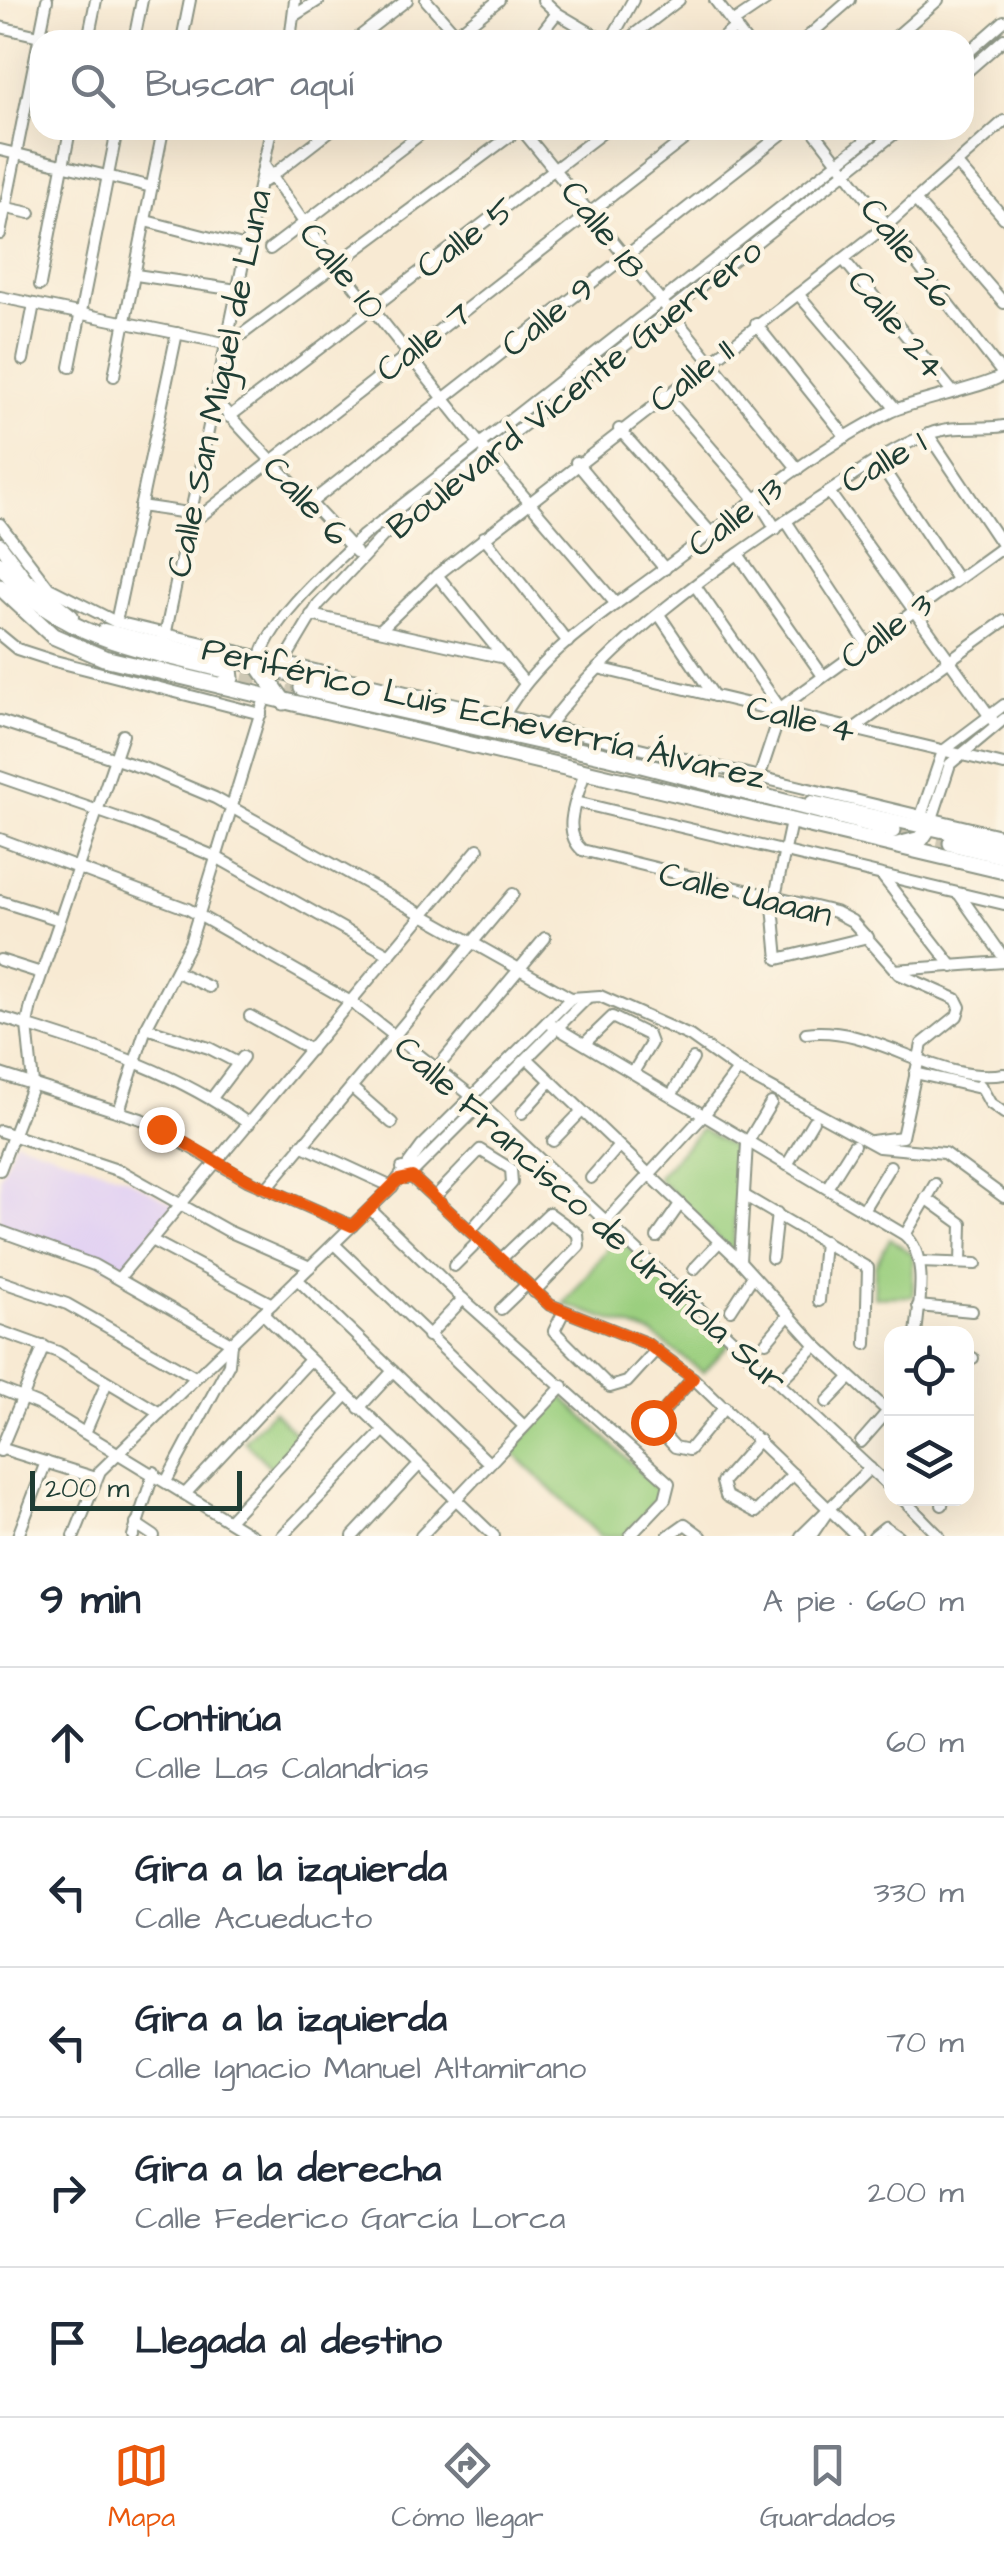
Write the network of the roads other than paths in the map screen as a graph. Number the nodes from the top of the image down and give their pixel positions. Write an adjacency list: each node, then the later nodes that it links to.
1 (47, 0): 22 (street)
2 (96, 0): 23 (street)
3 (142, 0): 24 (street)
4 (190, 0): 25 (street)
5 (296, 0): 18 (street)
6 (318, 0): 18 (street)
7 (408, 0): 27 (street)
8 (426, 0): 28 (street)
9 (499, 0): 29 (street)
10 (533, 0): 17 (street)
11 (679, 0): 33 (street)
12 (716, 0): 20 (street)
13 (766, 0): 20 (street)
14 (850, 0): 36 (street)
15 (938, 0): 37 (street)
16 (629, 2): 32 (street)
17 (549, 6): 30 (street); 31 (street)
18 (295, 16): 26 (street)
19 (1004, 21): 40 (street)
20 (734, 25): 34 (street); 35 (street)
21 (0, 27): 38 (street)
22 (41, 30)
23 (90, 30)
24 (136, 30)
25 (184, 30)
26 (292, 30)
27 (369, 30)
28 (450, 30)
29 (465, 30)
30 (540, 30)
31 (590, 30)
32 (613, 30)
33 (641, 30)
34 (729, 30)
35 (738, 30)
36 (816, 30)
37 (904, 30)
38 (30, 34)
39 (1004, 39): 41 (street)
40 (974, 47)
41 (974, 65)
42 (30, 90): 59 (street)
43 (1003, 125): 60 (street, Calle 11)
44 (68, 140): 61 (street)
45 (115, 140): 64 (street)
46 (162, 140): 66 (street)
47 (269, 140): 65 (street, Calle San Miguel de Luna)
48 (318, 140): 65 (street)
49 (413, 140): 73 (street)
50 (507, 140): 80 (street)
51 (529, 140): 62 (street, Calle 18)
52 (593, 140): 62 (street, Calle 5)
53 (684, 140): 70 (street, Calle 7)
54 (774, 140): 78 (street, Calle 9)
55 (821, 140): 63 (street, Calle 26)
56 (870, 140): 63 (street, Boulevard Vicente Guerrero)
57 (885, 140): 63 (street, Boulevard Vicente Guerrero)
58 (0, 150): 59 (street)
59 (18, 154): 61 (street); 68 (street)
60 (957, 164): 67 (street, Calle 11); 71 (street)
61 (63, 166): 64 (street); 82 (street)
62 (556, 169): 70 (street, Calle 18); 89 (street, Calle 5)
63 (844, 169): 74 (street, Calle 26); 86 (street, Boulevard Vicente Guerrero); 91 (street, Boulevard Vicente Guerrero)
64 (108, 176): 66 (street); 90 (street)
65 (265, 180): 73 (street, Calle 10); 76 (street, Calle San Miguel de Luna)
66 (152, 187): 72 (street)
67 (916, 200): 74 (street, Calle 11); 87 (street)
68 (3, 207): 69 (street); 75 (street)
69 (30, 213)
70 (591, 214): 78 (street, Calle 18); 96 (street, Calle 7)
71 (1004, 218)
72 (146, 221): 76 (street); 81 (street)
73 (304, 224): 77 (street); 80 (street, Calle 10)
74 (887, 225): 79 (street, Calle 11); 100 (street, Calle 26)
75 (0, 234)
76 (246, 246): 83 (street, Calle San Miguel de Luna)
77 (270, 249)
78 (625, 256): 86 (street, Calle 18); 104 (street, Calle 9)
79 (843, 259): 84 (street, Calle 11); 102 (street, Calle 24)
80 (339, 266): 89 (street, Calle 10); 95 (street)
81 (136, 275): 83 (street); 92 (street)
82 (40, 285)
83 (237, 290): 95 (street, Calle San Miguel de Luna)
84 (798, 294): 93 (street, Calle 11); 106 (street)
85 (0, 297): 88 (street)
86 (662, 303): 91 (street, Calle 18); 112 (street, Boulevard Vicente Guerrero)
87 (1004, 303)
88 (34, 304): 90 (street); 98 (street)
89 (372, 305): 96 (street, Calle 10); 107 (street, Calle 5)
90 (78, 314): 92 (street); 99 (street)
91 (670, 314): 97 (street, Calle 18); 112 (street, Boulevard Vicente Guerrero)
92 (124, 323): 94 (street); 101 (street)
93 (756, 324): 97 (street, Calle 11); 111 (street)
94 (176, 333): 95 (street); 121 (street)
95 (226, 344): 105 (street, Calle San Miguel de Luna)
96 (408, 351): 104 (street, Calle 10); 113 (street, Calle 7)
97 (711, 359): 103 (street, Calle 11); 116 (street, Calle 18)
98 (24, 360)
99 (70, 367)
100 (1004, 374): 102 (street, Calle 13)
101 (114, 376)
102 (951, 390): 106 (street, Calle 13)
103 (666, 394): 109 (street, Calle 11); 119 (street)
104 (444, 396): 112 (street, Calle 10); 120 (street, Calle 9)
105 (214, 399): 107 (street, Calle 6); 122 (street, Calle San Miguel de Luna)
106 (896, 410): 111 (street, Calle 13)
107 (230, 416): 113 (street, Calle 6)
108 (1004, 426): 110 (street, Calle 1)
109 (620, 430): 115 (street, Calle 11); 126 (street)
110 (928, 434): 114 (street, Calle 1); 129 (street)
111 (846, 437): 116 (street, Calle 13)
112 (484, 448): 118 (street, Calle 10); 130 (street, Boulevard Vicente Guerrero); 132 (street, Boulevard Vicente Guerrero)
113 (270, 461): 120 (street, Calle 6); 122 (street, Calle 7)
114 (878, 461): 117 (street, Calle 1); 136 (street)
115 (576, 462): 118 (street, Calle 11); 134 (street)
116 (798, 469): 119 (street, Calle 13)
117 (829, 492): 123 (street, Calle 1); 140 (street)
118 (530, 498): 127 (street, Calle 11); 139 (street, Calle 10)
119 (755, 502): 125 (street); 126 (street, Calle 13)
120 (309, 504): 130 (street, Calle 6)
121 (140, 506): 122 (street); 144 (street)
122 (190, 516): 147 (street, Calle San Miguel de Luna)
123 (786, 521): 125 (street, Calle 1); 149 (street)
124 (0, 524): 144 (street, Periférico Luis Echeverría Álvarez)
125 (776, 529): 131 (street, Calle 1)
126 (711, 533): 134 (street, Calle 13)
127 (484, 538): 135 (street, Calle 11); 148 (street)
128 (0, 544): 153 (main road, Periférico Luis Echeverría Álvarez)
129 (1004, 546): 136 (street, Calle 3)
130 (351, 548): 132 (street, Calle 6); 155 (street, Boulevard Vicente Guerrero)
131 (738, 554): 138 (street, Calle 1); 154 (street)
132 (360, 556): 141 (street, Boulevard Vicente Guerrero)
133 (0, 564): 153 (highway, Periférico Luis Echeverría Álvarez)
134 (665, 568): 139 (street, Calle 13)
135 (436, 574): 145 (street, Calle 11); 150 (street)
136 (957, 579): 140 (street, Calle 3)
137 (0, 587): 153 (highway, Periférico Luis Echeverría Álvarez)
138 (696, 587): 142 (street, Calle 1); 161 (street)
139 (616, 604): 148 (street, Calle 13)
140 (914, 611): 149 (street, Calle 3); 151 (street)
141 (310, 615): 145 (street); 155 (street, Boulevard Vicente Guerrero)
142 (660, 616): 152 (street, Calle 1); 158 (street)
143 (1004, 621): 151 (street)
144 (116, 622): 147 (street, Periférico Luis Echeverría Álvarez)
145 (380, 630): 150 (street)
146 (0, 635): 155 (street, Periférico Luis Echeverría Álvarez)
147 (165, 636): 155 (street, Periférico Luis Echeverría Álvarez)
148 (568, 642): 156 (street, Calle 13)
149 (867, 644): 154 (street, Calle 3)
150 (505, 658): 156 (street)
151 (949, 661): 163 (street); 166 (street)
152 (598, 668): 158 (street, Calle 4); 165 (street, Calle 1)
153 (223, 672): 155 (main road, Periférico Luis Echeverría Álvarez); 155 (highway, Periférico Luis Echeverría Álvarez)
154 (823, 676): 161 (street, Calle 3)
155 (268, 680): 157 (main road, Periférico Luis Echeverría Álvarez); 159 (highway, Periférico Luis Echeverría Álvarez); 162 (street, Periférico Luis Echeverría Álvarez); 179 (street)
156 (524, 682): 162 (street, Calle 13)
157 (301, 683): 159 (highway); 170 (highway, Periférico Luis Echeverría Álvarez)
158 (714, 697): 161 (street, Calle 4)
159 (289, 703): 175 (highway, Periférico Luis Echeverría Álvarez)
160 (1004, 705): 163 (street)
161 (779, 711): 166 (street, Calle 4); 177 (street)
162 (504, 716): 165 (street, Periférico Luis Echeverría Álvarez)
163 (997, 720): 171 (street); 172 (street)
164 (0, 721): 173 (street)
165 (548, 726): 167 (street, Periférico Luis Echeverría Álvarez)
166 (852, 730): 171 (street, Calle 4)
167 (565, 732): 169 (street, Periférico Luis Echeverría Álvarez); 170 (highway)
168 (123, 735): 173 (street)
169 (613, 751): 170 (highway, Periférico Luis Echeverría Álvarez); 177 (street, Periférico Luis Echeverría Álvarez); 183 (highway, Periférico Luis Echeverría Álvarez)
170 (587, 752)
171 (943, 752): 172 (street, Calle 4); 182 (street)
172 (957, 755): 174 (street, Calle 4); 182 (street)
173 (116, 758): 179 (street); 180 (street)
174 (1004, 765)
175 (585, 772): 178 (street, Calle Uaaan); 181 (highway, Periférico Luis Echeverría Álvarez)
176 (0, 777): 180 (street)
177 (759, 778): 182 (street, Periférico Luis Echeverría Álvarez)
178 (576, 802): 189 (street); 197 (street, Calle Uaaan)
179 (232, 806): 191 (street); 201 (street)
180 (98, 810): 191 (street); 192 (street)
181 (791, 822): 183 (highway, Periférico Luis Echeverría Álvarez); 189 (street)
182 (924, 826): 183 (highway); 183 (main road, Periférico Luis Echeverría Álvarez); 184 (street, Periférico Luis Echeverría Álvarez); 187 (highway); 187 (main road, Periférico Luis Echeverría Álvarez)
183 (890, 835): 187 (highway, Periférico Luis Echeverría Álvarez)
184 (1004, 836)
185 (0, 839): 192 (street, Calle Francisco de Urdiñola Sur)
186 (1004, 846): 187 (main road, Periférico Luis Echeverría Álvarez)
187 (948, 848): 190 (highway); 193 (highway, Periférico Luis Echeverría Álvarez)
188 (478, 850): 201 (street)
189 (784, 852): 194 (street); 197 (street)
190 (1004, 856)
191 (216, 857): 200 (street); 206 (street)
192 (79, 866): 200 (street, Calle Francisco de Urdiñola Sur); 202 (street)
193 (1004, 871)
194 (882, 876): 196 (street); 209 (street)
195 (513, 894): 205 (street)
196 (958, 894): 199 (street); 208 (street)
197 (774, 898): 204 (street, Calle Uaaan); 204 (street)
198 (0, 901): 202 (street)
199 (1004, 904)
200 (200, 914): 212 (street); 217 (street, Calle Francisco de Urdiñola Sur)
201 (424, 914): 205 (street); 206 (street)
202 (60, 920): 213 (street)
203 (545, 938): 210 (street)
204 (868, 938): 211 (street, Calle Uaaan)
205 (471, 941): 210 (street); 224 (street)
206 (390, 955): 217 (street)
207 (0, 960): 213 (street)
208 (1004, 960): 209 (street)
209 (953, 967): 211 (street)
210 (520, 969): 215 (street); 231 (street)
211 (894, 970): 230 (street, Calle Uaaan)
212 (177, 972): 214 (street); 222 (street)
213 (41, 973): 220 (street)
214 (208, 987)
215 (570, 998): 216 (street); 221 (street)
216 (586, 1000): 221 (street); 232 (street)
217 (351, 1002): 224 (street, Calle Francisco de Urdiñola Sur); 226 (street)
218 (0, 1016): 220 (street)
219 (250, 1016): 226 (street)
220 (27, 1025): 227 (street); 239 (street)
221 (552, 1025): 225 (street); 228 (street); 244 (street)
222 (146, 1028): 227 (street); 243 (street)
223 (806, 1033): 230 (street)
224 (394, 1034): 231 (street, Calle Francisco de Urdiñola Sur); 240 (street)
225 (585, 1043): 233 (street); 233 (street)
226 (311, 1050): 253 (street)
227 (134, 1059): 243 (street); 246 (street)
228 (528, 1059): 238 (street); 244 (street)
229 (693, 1059): 242 (street)
230 (916, 1059): 234 (street); 236 (street)
231 (437, 1068): 244 (street, Calle Francisco de Urdiñola Sur)
232 (738, 1070): 250 (street); 257 (street)
233 (634, 1072): 242 (street)
234 (915, 1073): 241 (street); 257 (street)
235 (0, 1074): 239 (street)
236 (980, 1074): 237 (street); 241 (street)
237 (1004, 1074)
238 (548, 1083): 247 (street); 249 (street)
239 (34, 1084): 246 (street); 255 (street)
240 (352, 1088): 252 (street); 259 (street)
241 (980, 1088): 248 (street)
242 (672, 1094): 250 (street)
243 (212, 1098): 253 (street)
244 (477, 1102): 266 (street); 282 (street, Calle Francisco de Urdiñola Sur)
245 (771, 1103): 258 (street)
246 (119, 1111): 262 (street)
247 (522, 1113)
248 (1004, 1113)
249 (580, 1114): 256 (street); 261 (street)
250 (704, 1116): 258 (street); 267 (street)
251 (813, 1121): 263 (street)
252 (392, 1123)
253 (249, 1124): 262 (street)
254 (0, 1132): 255 (street)
255 (13, 1136): 265 (street); 277 (street)
256 (554, 1141)
257 (871, 1141): 274 (street)
258 (747, 1143): 263 (street); 273 (street)
259 (301, 1145): 269 (street); 272 (street)
260 (854, 1145): 271 (street)
261 (618, 1147): 267 (street); 268 (street)
262 (217, 1162): 272 (street); 277 (street)
263 (787, 1164): 271 (street)
264 (890, 1166): 280 (street)
265 (0, 1170)
266 (407, 1173): 269 (street); 275 (street)
267 (649, 1174): 278 (street); 282 (street)
268 (591, 1178)
269 (395, 1184): 279 (street)
270 (935, 1184): 276 (street)
271 (827, 1188): 280 (street)
272 (266, 1189): 283 (street)
273 (745, 1196): 281 (street); 295 (street)
274 (1004, 1197)
275 (434, 1198): 285 (street); 285 (street)
276 (926, 1198): 286 (street); 297 (street)
277 (182, 1204): 288 (street); 300 (street)
278 (680, 1204): 287 (street); 291 (street)
279 (370, 1208): 283 (street); 307 (street)
280 (863, 1210): 286 (street)
281 (777, 1213): 290 (street); 293 (street)
282 (606, 1221): 332 (street, Calle Francisco de Urdiñola Sur)
283 (352, 1226): 292 (street)
284 (0, 1231): 303 (street)
285 (470, 1231): 289 (street)
286 (905, 1235): 296 (street)
287 (657, 1237)
288 (151, 1240): 303 (street); 309 (street)
289 (479, 1241): 294 (street); 299 (street)
290 (824, 1241): 308 (street); 323 (street)
291 (719, 1242): 295 (street); 301 (street)
292 (334, 1244): 300 (street); 319 (street)
293 (772, 1258)
294 (501, 1259): 306 (street); 306 (street)
295 (740, 1262): 302 (street)
296 (919, 1262): 297 (street); 310 (street)
297 (961, 1263): 298 (street)
298 (976, 1264)
299 (454, 1266)
300 (310, 1267): 304 (street)
301 (694, 1269)
302 (754, 1276): 312 (street); 316 (street)
303 (119, 1278): 321 (street)
304 (297, 1278): 309 (street); 327 (street)
305 (0, 1282): 328 (street)
306 (530, 1289): 311 (street); 315 (street)
307 (463, 1299): 319 (street); 333 (street)
308 (820, 1301)
309 (272, 1304): 314 (street)
310 (918, 1306): 313 (street); 317 (street)
311 (501, 1309)
312 (731, 1310)
313 (972, 1311)
314 (262, 1313): 321 (street); 326 (street)
315 (563, 1313): 325 (street); 325 (street)
316 (788, 1316): 320 (street); 322 (street)
317 (917, 1326)
318 (0, 1331): 324 (street)
319 (428, 1336): 343 (street)
320 (766, 1342)
321 (231, 1343): 328 (street); 357 (street)
322 (816, 1344): 330 (street); 332 (street)
323 (866, 1344)
324 (44, 1346): 331 (street); 336 (street)
325 (656, 1350): 329 (street)
326 (310, 1360): 335 (street); 359 (street)
327 (393, 1371): 339 (street); 351 (street)
328 (195, 1376): 341 (street)
329 (693, 1378): 338 (street); 338 (street)
330 (850, 1378): 337 (street); 340 (street)
331 (106, 1382): 341 (street); 345 (street)
332 (779, 1382): 353 (street, Calle Francisco de Urdiñola Sur)
333 (563, 1386): 343 (street); 373 (street)
334 (0, 1389): 336 (street)
335 (346, 1396): 339 (street); 363 (street)
336 (24, 1398): 345 (street); 348 (street)
337 (827, 1402)
338 (726, 1407): 346 (street)
339 (359, 1408): 344 (street)
340 (884, 1408)
341 (160, 1412): 349 (street)
342 (887, 1416): 347 (street)
343 (524, 1426): 351 (street)
344 (383, 1431): 352 (street); 370 (street)
345 (85, 1434): 349 (street)
346 (759, 1440): 355 (street); 355 (street)
347 (860, 1442)
348 (0, 1450): 350 (street)
349 (119, 1452): 354 (street); 356 (street)
350 (46, 1462): 356 (street); 366 (street)
351 (489, 1463): 360 (street)
352 (419, 1465): 360 (street); 371 (street)
353 (870, 1468): 358 (street, Calle Francisco de Urdiñola Sur); 362 (street)
354 (154, 1472): 357 (street); 364 (street)
355 (793, 1474): 362 (street)
356 (96, 1478): 367 (street)
357 (167, 1480): 359 (street)
358 (884, 1481)
359 (186, 1493): 363 (street)
360 (456, 1500): 365 (street); 372 (street)
361 (910, 1506): 381 (street)
362 (830, 1508): 376 (street); 377 (street); 378 (street)
363 (229, 1520): 369 (street)
364 (134, 1530): 368 (street)
365 (492, 1535)
366 (18, 1536)
367 (74, 1536)
368 (154, 1536)
369 (253, 1536)
370 (282, 1536)
371 (352, 1536)
372 (421, 1536)
373 (630, 1536)
374 (668, 1536): 375 (street)
375 (701, 1536)
376 (801, 1536)
377 (812, 1536)
378 (857, 1536)
379 (874, 1536): 380 (street)
380 (898, 1536)
381 (939, 1536)

